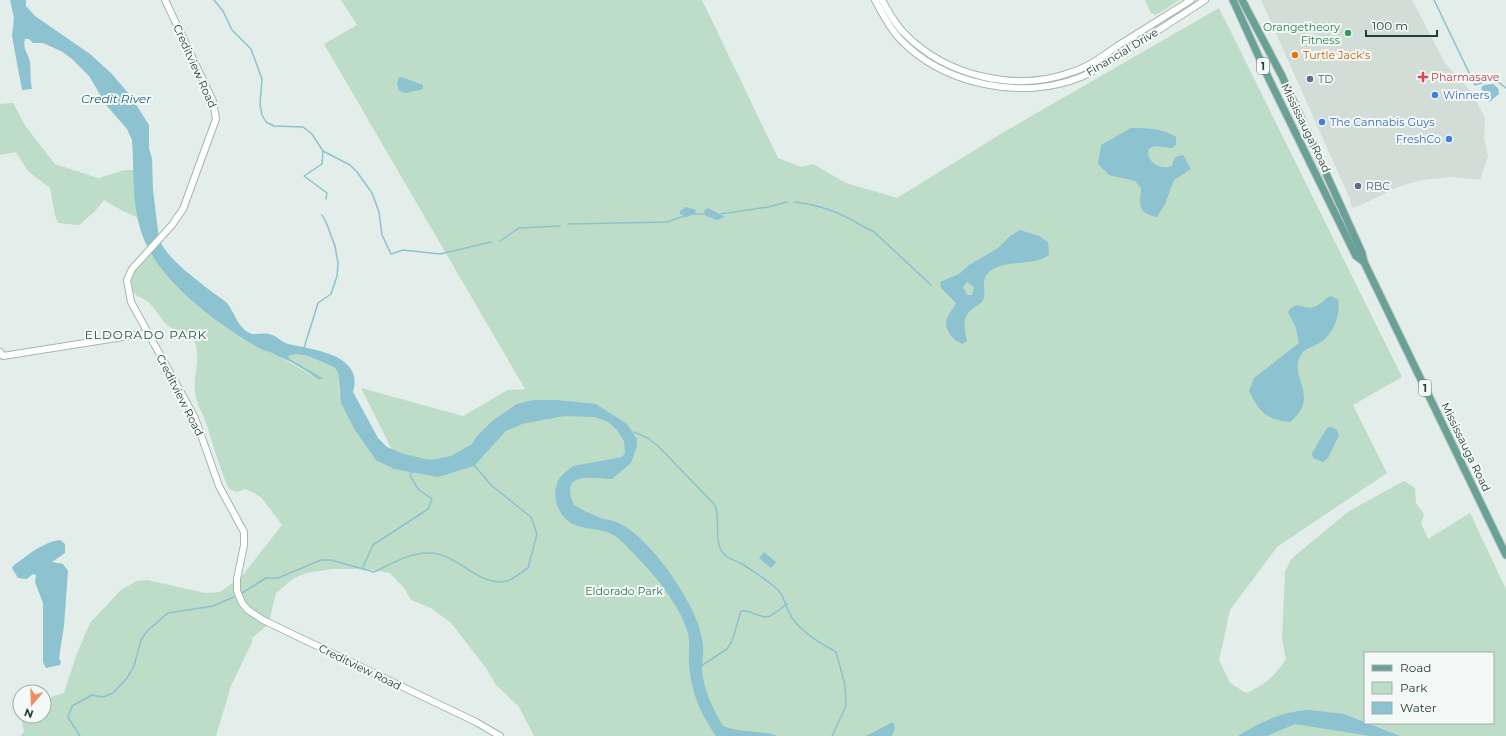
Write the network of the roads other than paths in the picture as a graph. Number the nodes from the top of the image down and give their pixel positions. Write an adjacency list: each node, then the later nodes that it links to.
1 (165, 0): 9 (street, Creditview Road)
2 (874, 0): 5 (street, Financial Drive)
3 (882, 0): 4 (street, Financial Drive)
4 (1191, 0)
5 (1205, 0)
6 (1233, 0): 8 (main road, Mississauga Road / 1)
7 (1242, 0): 8 (main road, Mississauga Road / 1)
8 (1364, 262): 11 (main road, Mississauga Road / 1)
9 (148, 333): 10 (street); 12 (street, Creditview Road)
10 (0, 352)
11 (1506, 555)
12 (500, 736)

